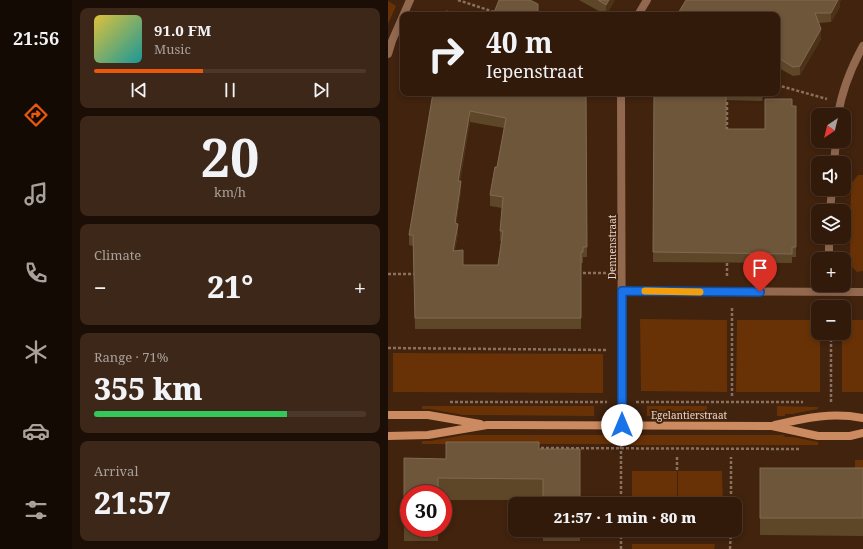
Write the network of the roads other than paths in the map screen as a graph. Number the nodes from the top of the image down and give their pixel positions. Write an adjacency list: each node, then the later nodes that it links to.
1 (410, 0): 3 (street)
2 (647, 0): 4 (street)
3 (405, 12)
4 (640, 12)
5 (400, 23): 7 (street)
6 (863, 46): 9 (street)
7 (388, 54)
8 (621, 96): 11 (street, Dennenstraat)
9 (840, 108)
10 (811, 289): 11 (street)
11 (622, 291): 17 (street, Dennenstraat)
12 (851, 291): 13 (street)
13 (863, 292)
14 (388, 415): 16 (main road, Egelantierstraat)
15 (863, 418): 18 (main road, Egelantierstraat)
16 (487, 425): 17 (main road, Egelantierstraat); 20 (main road, Egelantierstraat)
17 (622, 425): 18 (main road, Egelantierstraat)
18 (772, 426): 19 (main road, Egelantierstraat)
19 (863, 433)
20 (388, 436)

